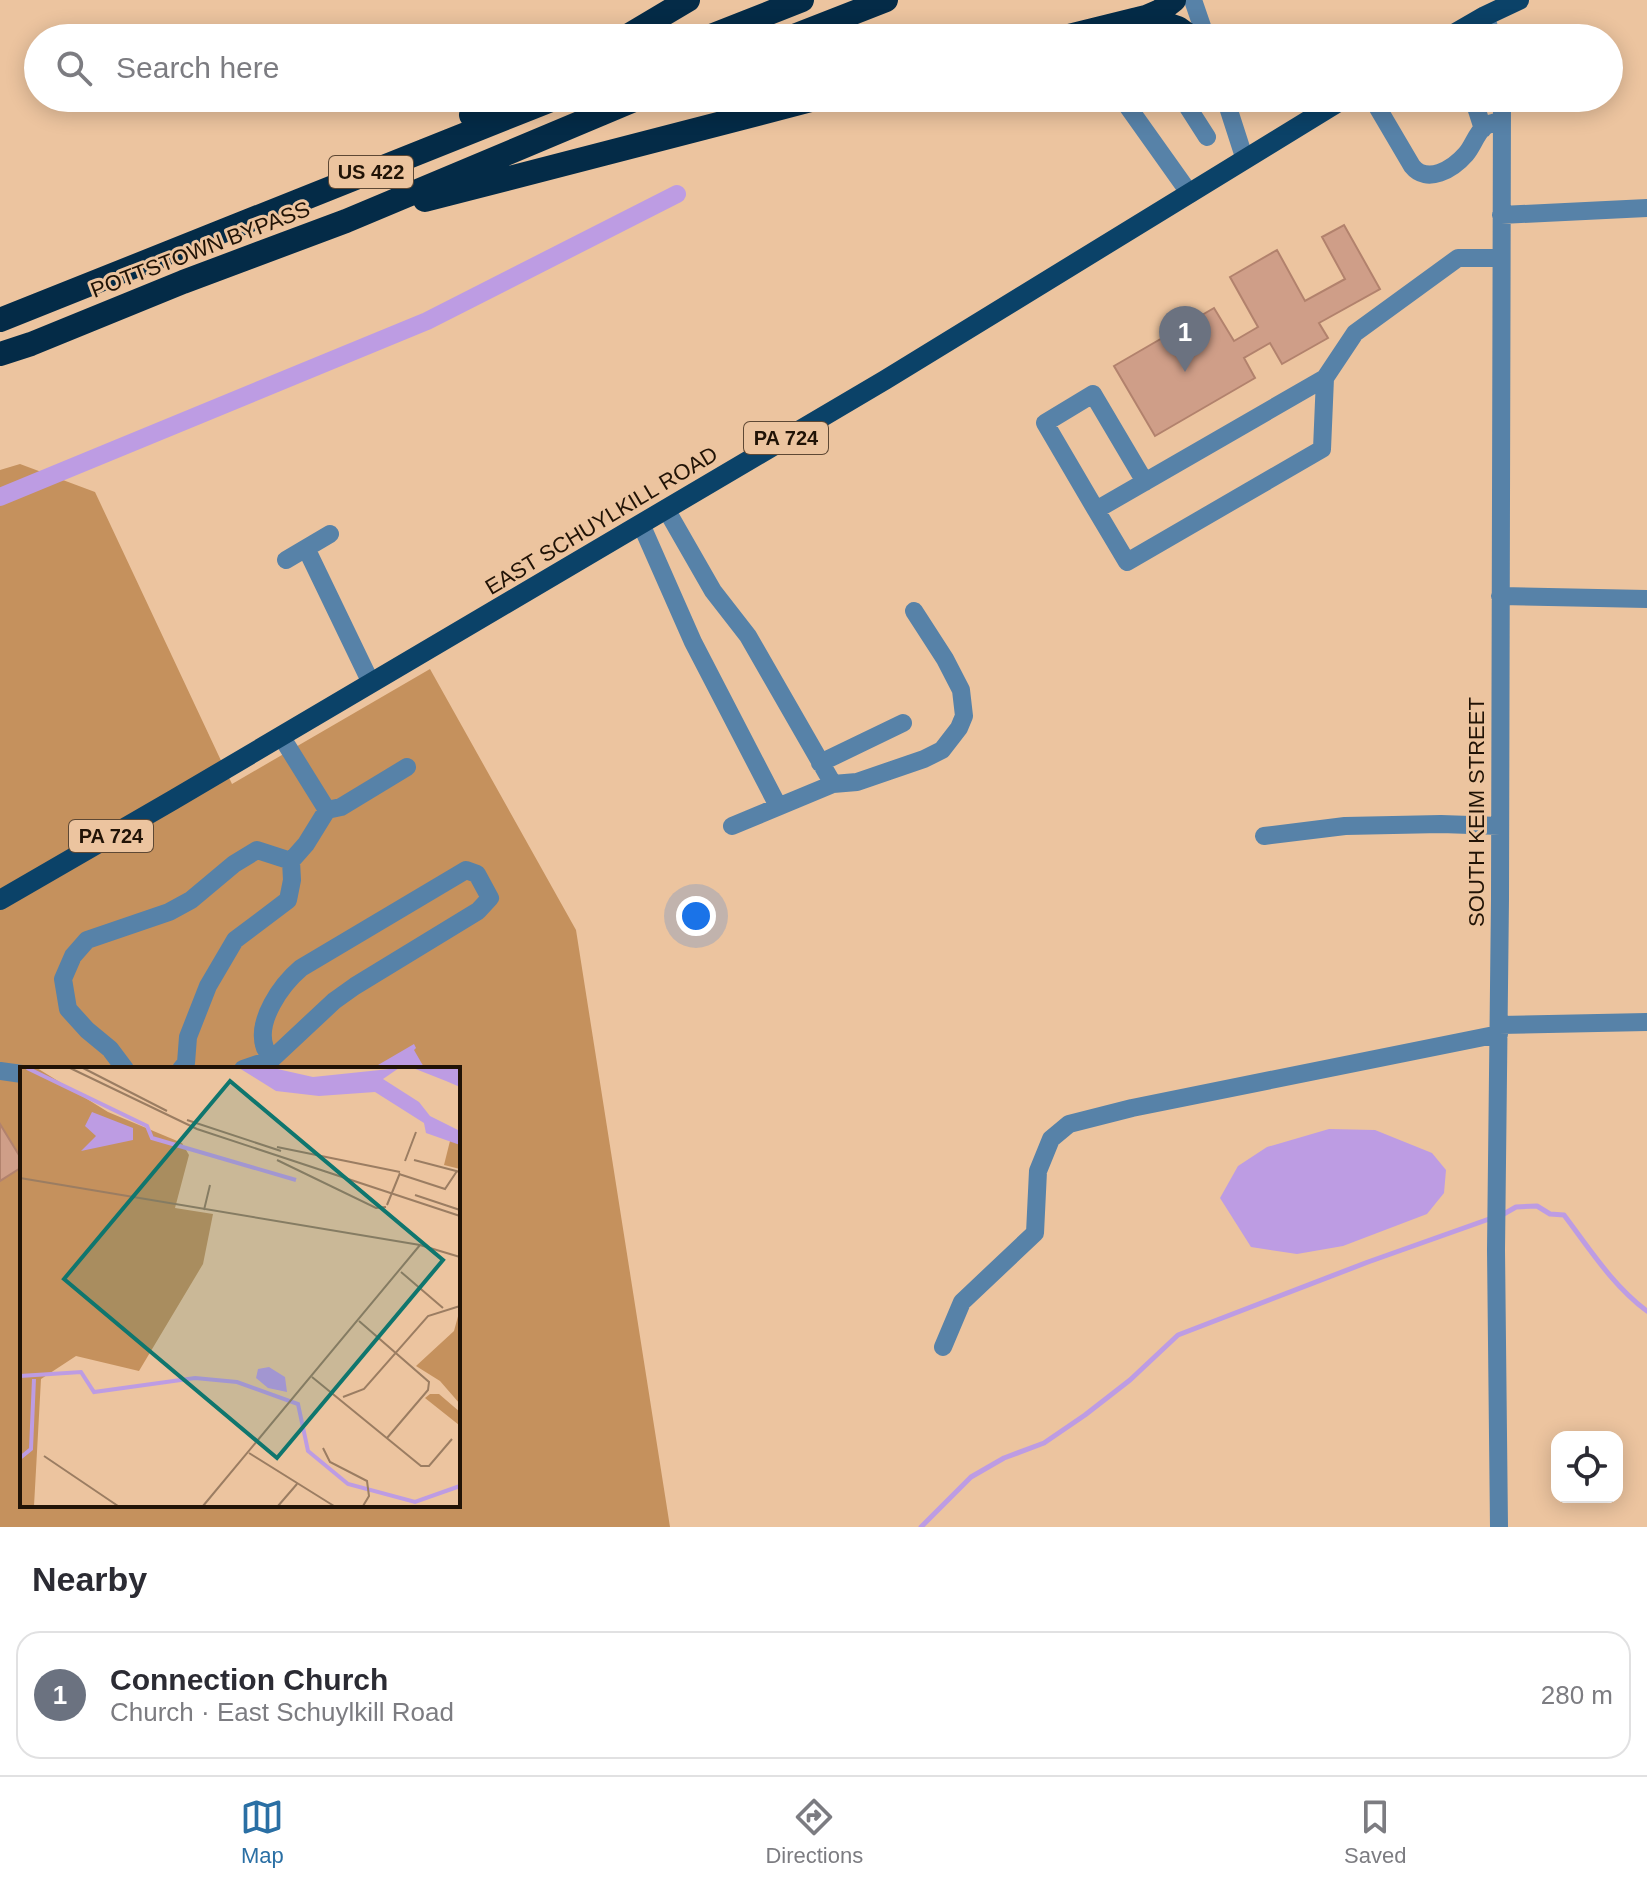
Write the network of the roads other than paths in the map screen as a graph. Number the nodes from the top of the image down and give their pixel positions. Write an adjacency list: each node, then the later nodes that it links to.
1 (688, 0): 9 (highway)
2 (802, 0): 10 (highway)
3 (886, 0): 11 (highway)
4 (1174, 0): 8 (highway)
5 (1193, 0): 14 (street)
6 (1518, 0): 7 (main road)
7 (1485, 16): 15 (main road); 16 (street)
8 (1146, 17): 12 (highway); 13 (highway)
9 (648, 24)
10 (741, 24)
11 (825, 24)
12 (1118, 24)
13 (1166, 24)
14 (1201, 24)
15 (1471, 24)
16 (1488, 24)
17 (478, 112): 36 (highway)
18 (521, 112): 36 (highway, POTTSTOWN BYPASS / US 422)
19 (606, 112): 35 (highway, POTTSTOWN BYPASS / US 422)
20 (765, 112): 35 (highway)
21 (1132, 112): 32 (street)
22 (1191, 112): 30 (street)
23 (1230, 112): 31 (street)
24 (1322, 112): 31 (main road, EAST SCHUYLKILL ROAD / PA 724)
25 (1384, 112): 29 (street)
26 (1478, 112): 29 (street)
27 (1502, 112): 28 (street, SOUTH KEIM STREET)
28 (1502, 121): 29 (street); 34 (street, SOUTH KEIM STREET)
29 (1483, 129)
30 (1207, 137)
31 (1245, 160): 32 (main road, EAST SCHUYLKILL ROAD / PA 724)
32 (1190, 194): 42 (main road, EAST SCHUYLKILL ROAD / PA 724)
33 (1647, 208): 34 (street)
34 (1501, 215): 37 (street, SOUTH KEIM STREET)
35 (346, 221): 39 (highway, POTTSTOWN BYPASS / US 422)
36 (185, 246): 38 (highway, POTTSTOWN BYPASS / US 422)
37 (1501, 258): 40 (street); 48 (street, SOUTH KEIM STREET)
38 (0, 320)
39 (0, 354)
40 (1325, 378): 41 (street); 43 (street)
41 (1145, 482): 43 (street); 43 (street)
42 (666, 509): 44 (main road, EAST SCHUYLKILL ROAD / PA 724); 54 (street)
43 (1096, 510)
44 (641, 524): 51 (main road, EAST SCHUYLKILL ROAD / PA 724); 57 (street)
45 (330, 534): 46 (street)
46 (306, 548): 47 (street); 51 (street)
47 (286, 560)
48 (1500, 596): 49 (street); 60 (street, SOUTH KEIM STREET)
49 (1647, 599)
50 (914, 611): 56 (street)
51 (371, 683): 53 (main road, EAST SCHUYLKILL ROAD / PA 724)
52 (903, 723): 54 (street)
53 (281, 736): 58 (street); 63 (main road, EAST SCHUYLKILL ROAD / PA 724)
54 (820, 763): 56 (street)
55 (407, 767): 58 (street)
56 (833, 784): 57 (street)
57 (778, 806): 59 (street)
58 (327, 810): 62 (street)
59 (732, 826)
60 (1500, 826): 61 (street); 65 (street, SOUTH KEIM STREET)
61 (1264, 836)
62 (291, 861): 67 (street); 68 (street)
63 (0, 900)
64 (1647, 1022): 65 (street)
65 (1499, 1030): 72 (street); 73 (street, SOUTH KEIM STREET)
66 (272, 1059): 66 (street); 69 (street)
67 (124, 1067)
68 (183, 1067)
69 (249, 1067)
70 (0, 1071): 71 (street)
71 (20, 1074)
72 (943, 1347)
73 (1499, 1527)

